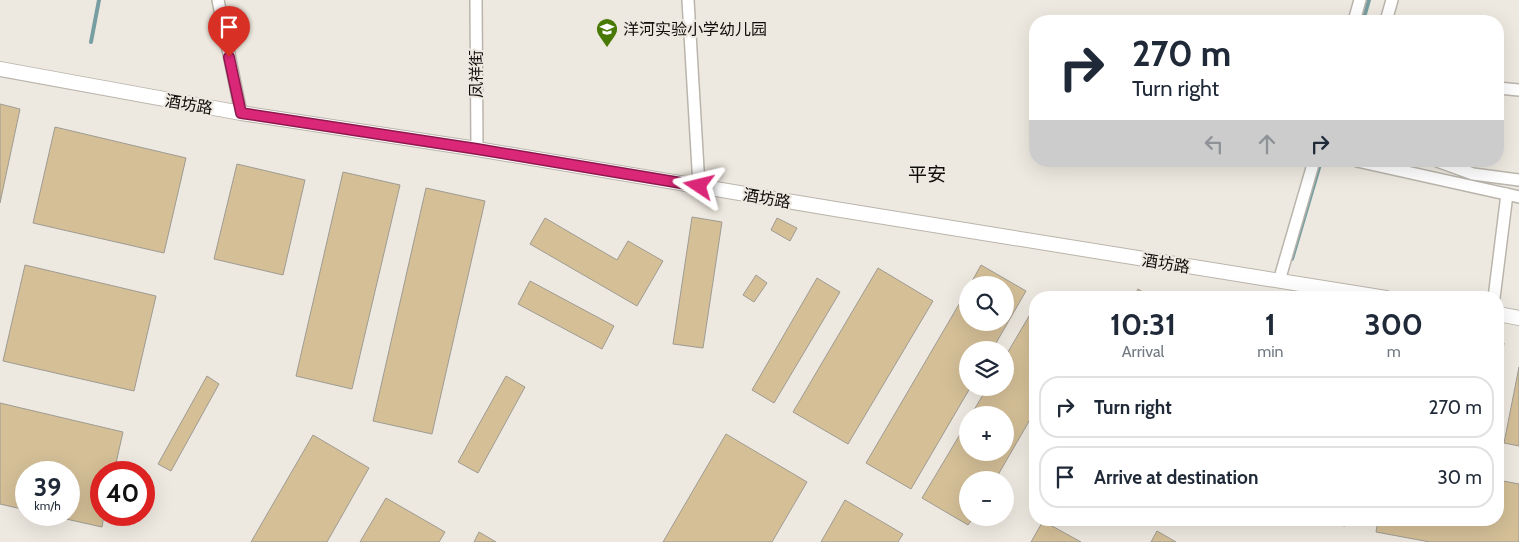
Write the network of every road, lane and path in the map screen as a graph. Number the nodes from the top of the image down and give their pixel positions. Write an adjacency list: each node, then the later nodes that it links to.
1 (218, 0): 11 (street)
2 (476, 0): 12 (street, 凤祥街)
3 (688, 0): 17 (street)
4 (1360, 0): 6 (street)
5 (1392, 0): 7 (street)
6 (1356, 15)
7 (1388, 15)
8 (0, 69): 11 (street, 酒坊路)
9 (1504, 89): 10 (street)
10 (1519, 90)
11 (241, 113): 12 (street, 酒坊路)
12 (477, 149): 17 (street, 酒坊路)
13 (1312, 167): 20 (street)
14 (1384, 167): 18 (street)
15 (1454, 167): 16 (street)
16 (1519, 180)
17 (699, 186): 20 (street, 酒坊路)
18 (1507, 194): 19 (street); 22 (street)
19 (1519, 197)
20 (1279, 281): 21 (street, 酒坊路)
21 (1342, 291)
22 (1495, 291)
23 (1504, 315): 24 (street)
24 (1519, 318)

